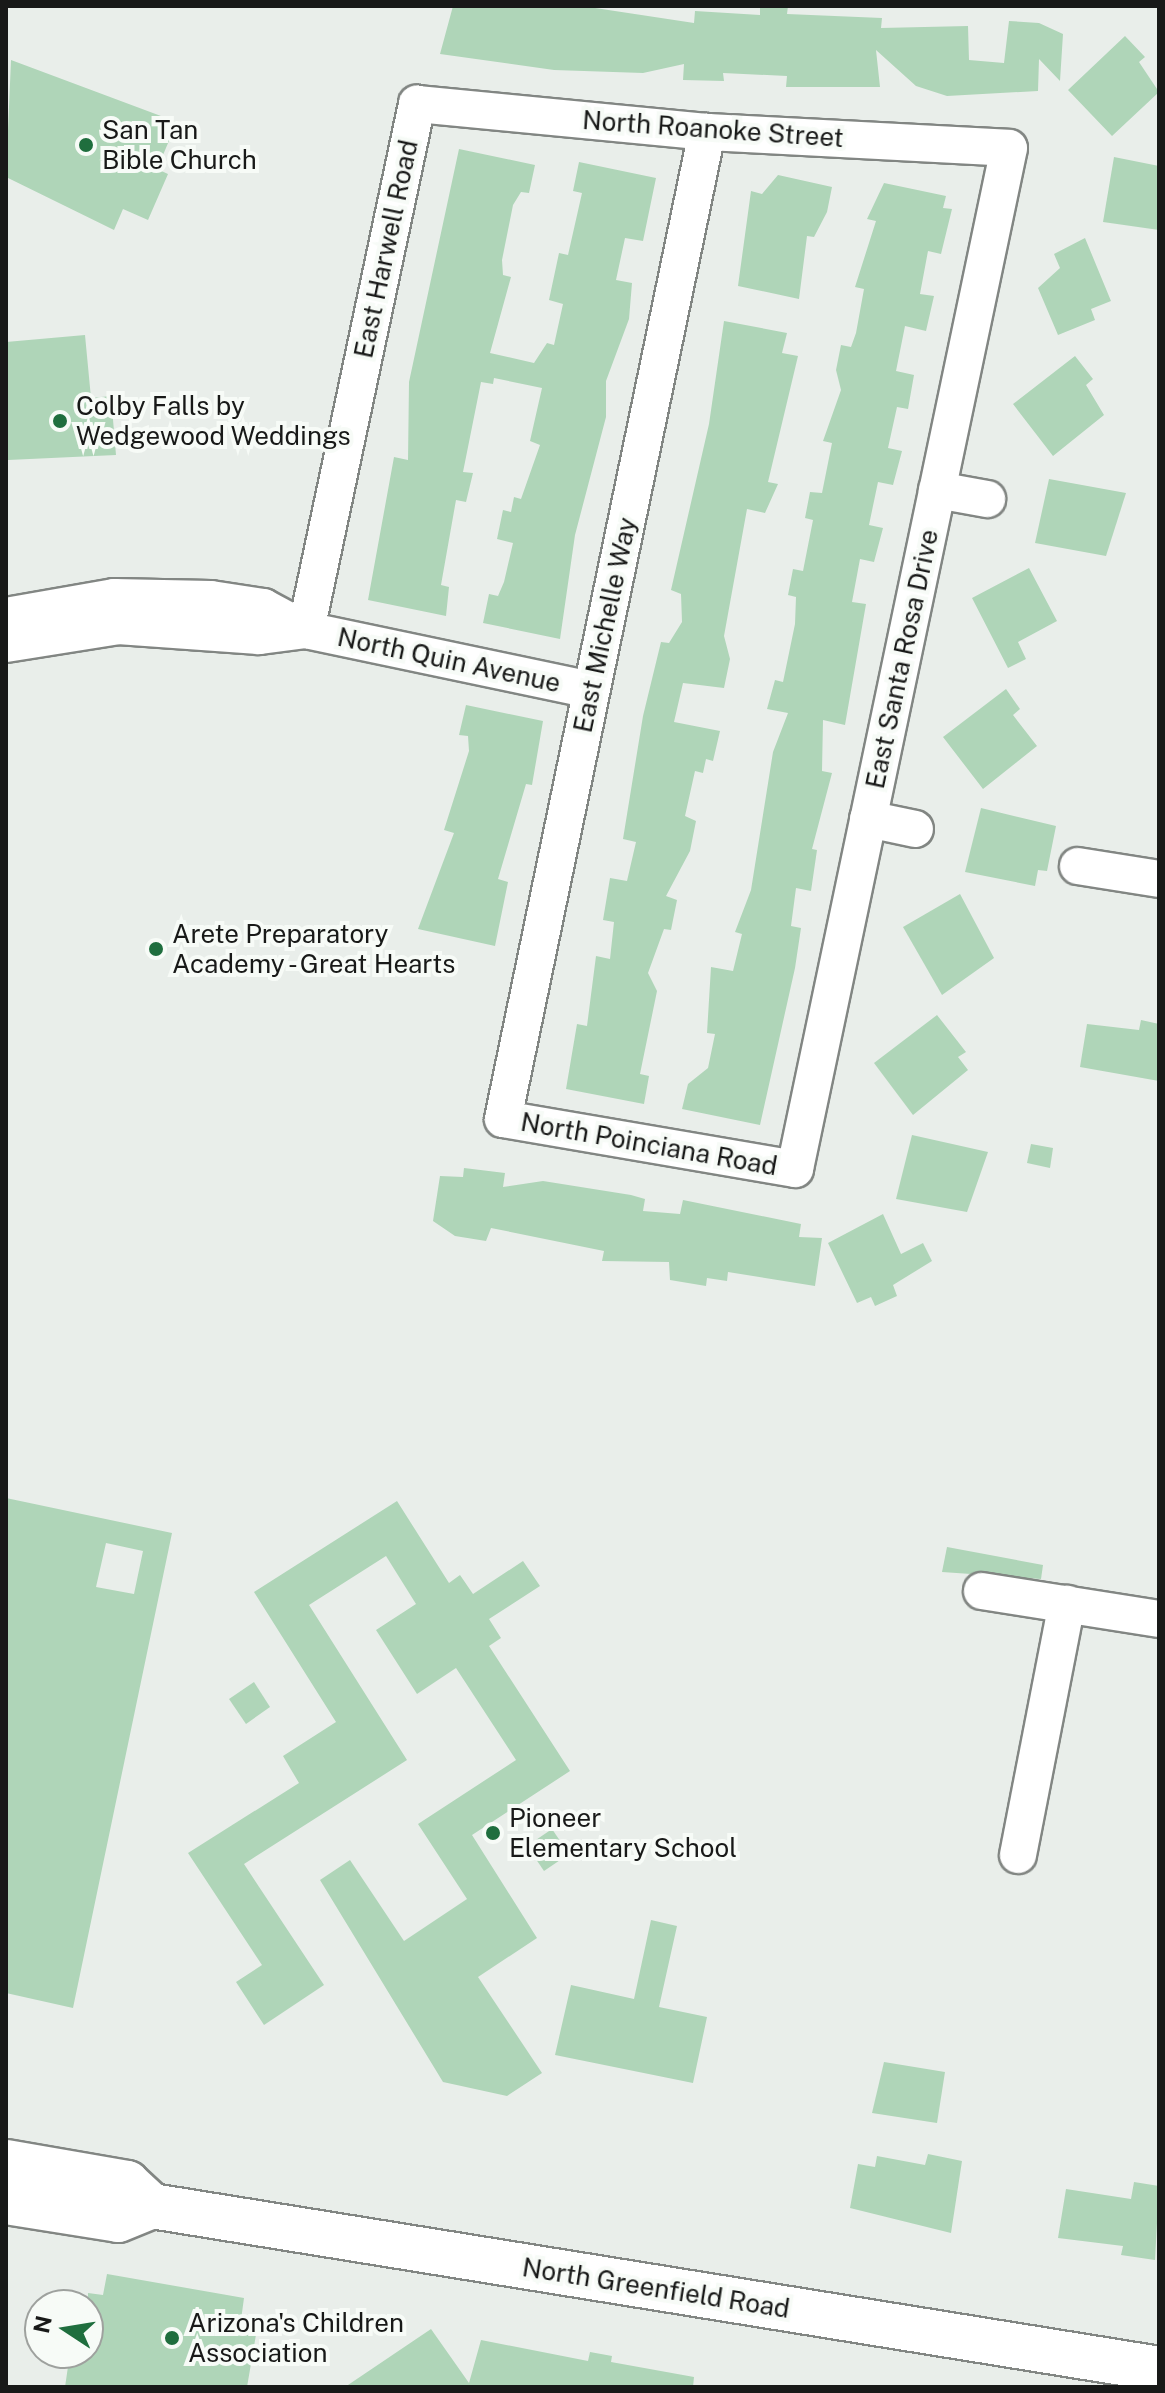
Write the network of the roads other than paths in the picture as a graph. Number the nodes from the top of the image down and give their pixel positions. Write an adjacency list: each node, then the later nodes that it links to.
1 (417, 104): 2 (street, North Roanoke Street); 7 (street, East Harwell Road)
2 (707, 132): 3 (street, North Roanoke Street); 9 (street, East Michelle Way)
3 (1009, 148): 4 (street, East Santa Rosa Drive)
4 (937, 490): 5 (street); 10 (street, East Santa Rosa Drive)
5 (987, 499)
6 (6, 616): 7 (street, North Quin Avenue)
7 (306, 630): 8 (street, North Quin Avenue); 9 (street, North Quin Avenue)
8 (6, 644)
9 (591, 690): 14 (street, East Michelle Way)
10 (868, 819): 11 (street); 15 (street, East Santa Rosa Drive)
11 (915, 829)
12 (1078, 866): 13 (street)
13 (1159, 879)
14 (503, 1119): 15 (street, North Poinciana Road)
15 (795, 1169)
16 (982, 1591): 17 (street)
17 (1067, 1604): 18 (street); 19 (street)
18 (1159, 1619)
19 (1018, 1855)
20 (6, 2162): 22 (main road, North Greenfield Road)
21 (6, 2202): 22 (main road, North Greenfield Road)
22 (152, 2206): 23 (main road, North Greenfield Road)
23 (1159, 2369)

